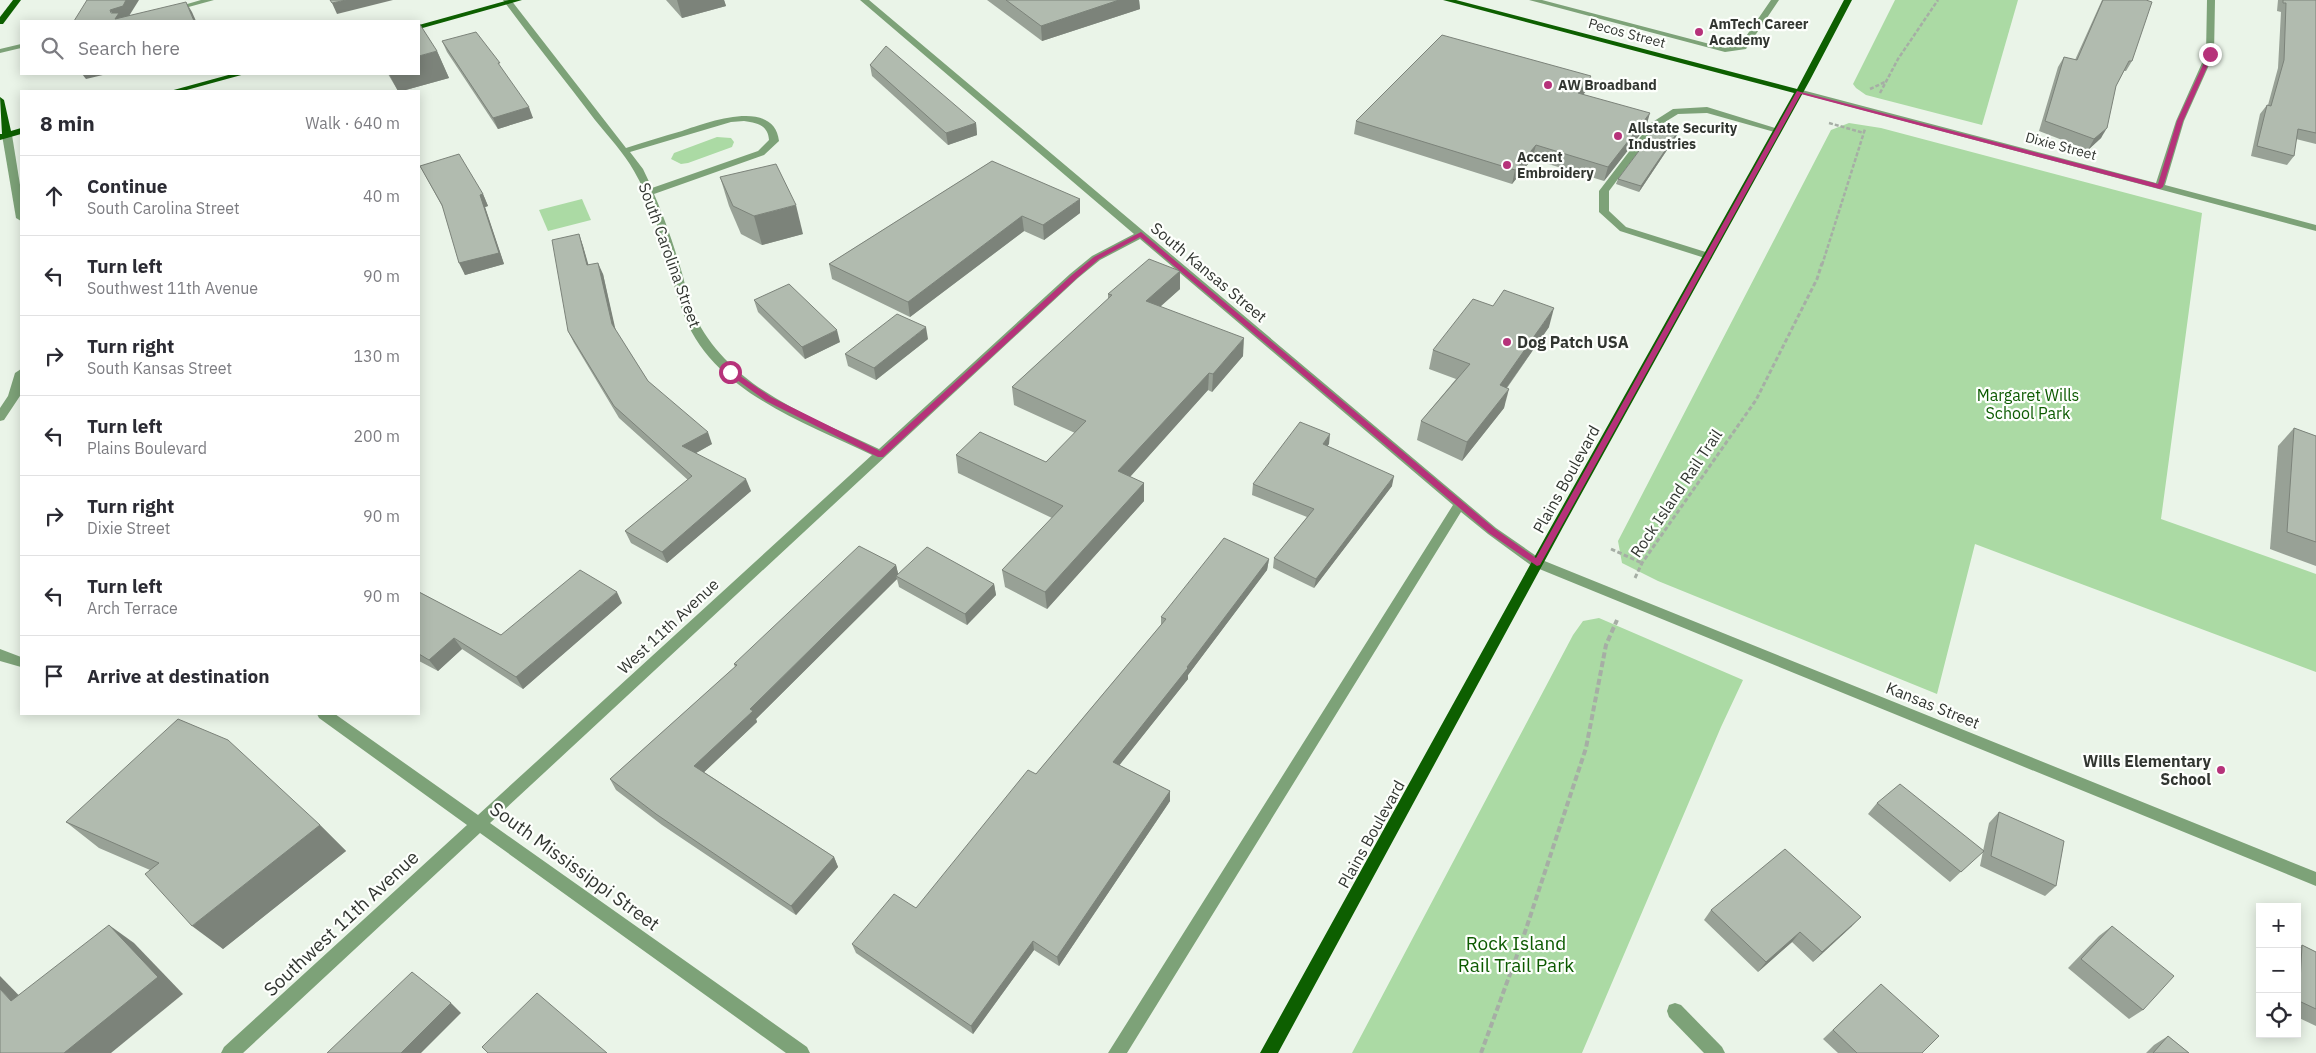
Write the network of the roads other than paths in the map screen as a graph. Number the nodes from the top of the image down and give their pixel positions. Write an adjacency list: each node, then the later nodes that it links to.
1 (17, 0): 11 (main road)
2 (210, 0): 10 (street)
3 (864, 0): 27 (street, South Kansas Street)
4 (1448, 0): 17 (main road, Pecos Street)
5 (1533, 0): 6 (street)
6 (1775, 0)
7 (1848, 0): 17 (main road, Plains Boulevard)
8 (2211, 0): 23 (street)
9 (511, 1): 12 (main road); 22 (street, South Carolina Street)
10 (166, 11)
11 (0, 22)
12 (420, 27)
13 (20, 46): 14 (street)
14 (0, 51)
15 (237, 75): 16 (main road)
16 (178, 90)
17 (1799, 92): 19 (main road, Plains Boulevard); 23 (street, Dixie Street)
18 (0, 100): 21 (main road)
19 (1778, 130): 28 (main road, Plains Boulevard); 28 (street)
20 (20, 131): 21 (main road)
21 (3, 136): 25 (street)
22 (625, 151): 24 (street, South Carolina Street); 24 (street)
23 (2160, 187): 26 (street, Dixie Street)
24 (650, 192): 31 (street, South Carolina Street)
25 (20, 213)
26 (2316, 228)
27 (1141, 234): 31 (street); 32 (street, South Kansas Street)
28 (1708, 256): 33 (main road, Plains Boulevard)
29 (20, 376): 30 (street)
30 (0, 417)
31 (881, 455): 37 (street, West 11th Avenue)
32 (1460, 504): 33 (street, South Kansas Street); 42 (street)
33 (1537, 563): 38 (street, Kansas Street); 43 (main road, Plains Boulevard)
34 (0, 656): 35 (street)
35 (20, 662)
36 (325, 715): 37 (street, South Mississippi Street)
37 (480, 823): 40 (street, Southwest 11th Avenue); 41 (street, South Mississippi Street)
38 (2316, 879)
39 (1675, 1011): 44 (street)
40 (230, 1053)
41 (801, 1053)
42 (1117, 1053)
43 (1269, 1053)
44 (1716, 1053)

